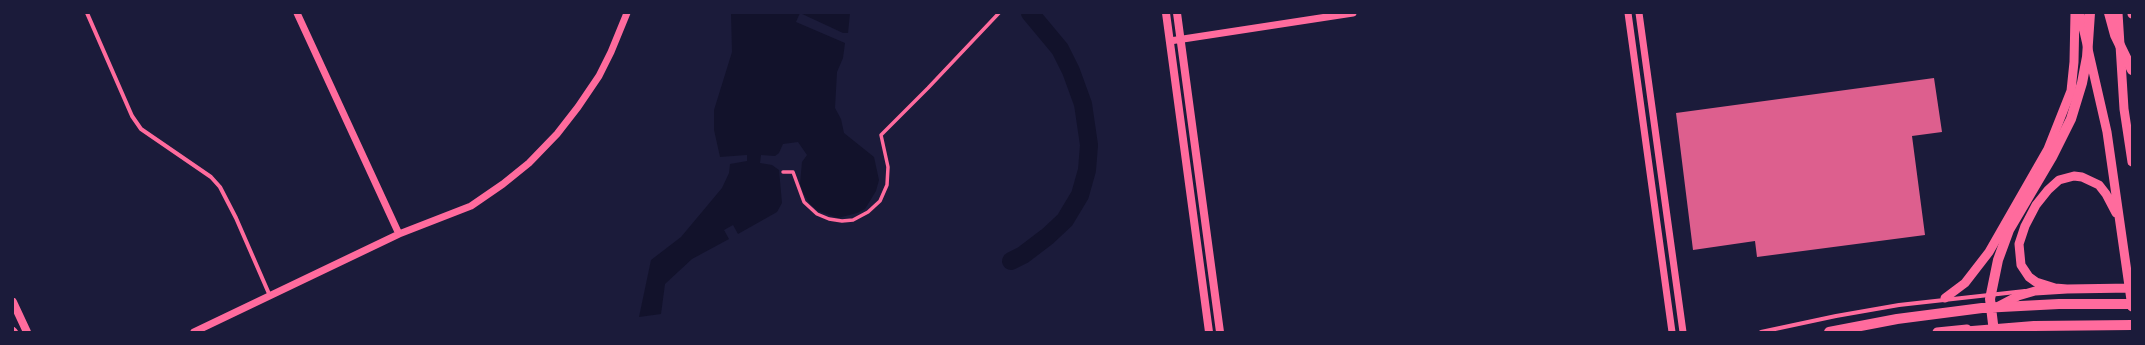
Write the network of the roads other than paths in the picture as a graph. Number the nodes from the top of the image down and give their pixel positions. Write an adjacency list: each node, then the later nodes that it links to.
1 (86, 13): 26 (street)
2 (297, 13): 20 (street)
3 (628, 13): 20 (street)
4 (999, 13): 19 (street)
5 (1166, 13): 16 (main road)
6 (1177, 13): 15 (main road)
7 (1353, 13): 15 (street)
8 (1628, 13): 25 (street)
9 (1639, 13): 24 (street)
10 (2075, 13): 27 (main road)
11 (2079, 13): 21 (main road)
12 (2090, 13): 44 (highway)
13 (2109, 13): 17 (highway)
14 (2118, 13): 18 (main road)
15 (1181, 39): 16 (street); 36 (main road)
16 (1170, 41): 35 (main road)
17 (2132, 70)
18 (2132, 162)
19 (783, 172)
20 (399, 234): 26 (street)
21 (2124, 240): 23 (main road); 30 (main road)
22 (2132, 288): 23 (main road)
23 (2067, 289): 27 (street); 31 (main road)
24 (1678, 291): 25 (street); 38 (street)
25 (1667, 292): 37 (street)
26 (270, 296): 34 (street)
27 (1945, 298): 39 (street)
28 (13, 302): 33 (main road)
29 (2132, 304): 40 (highway)
30 (2132, 307): 31 (main road)
31 (1958, 314): 41 (main road)
32 (2132, 324): 42 (main road); 43 (highway)
33 (27, 332)
34 (194, 332)
35 (1209, 332)
36 (1220, 332)
37 (1672, 332)
38 (1683, 332)
39 (1762, 332)
40 (1829, 332)
41 (1846, 332)
42 (1937, 332)
43 (1960, 332)
44 (1994, 332)

